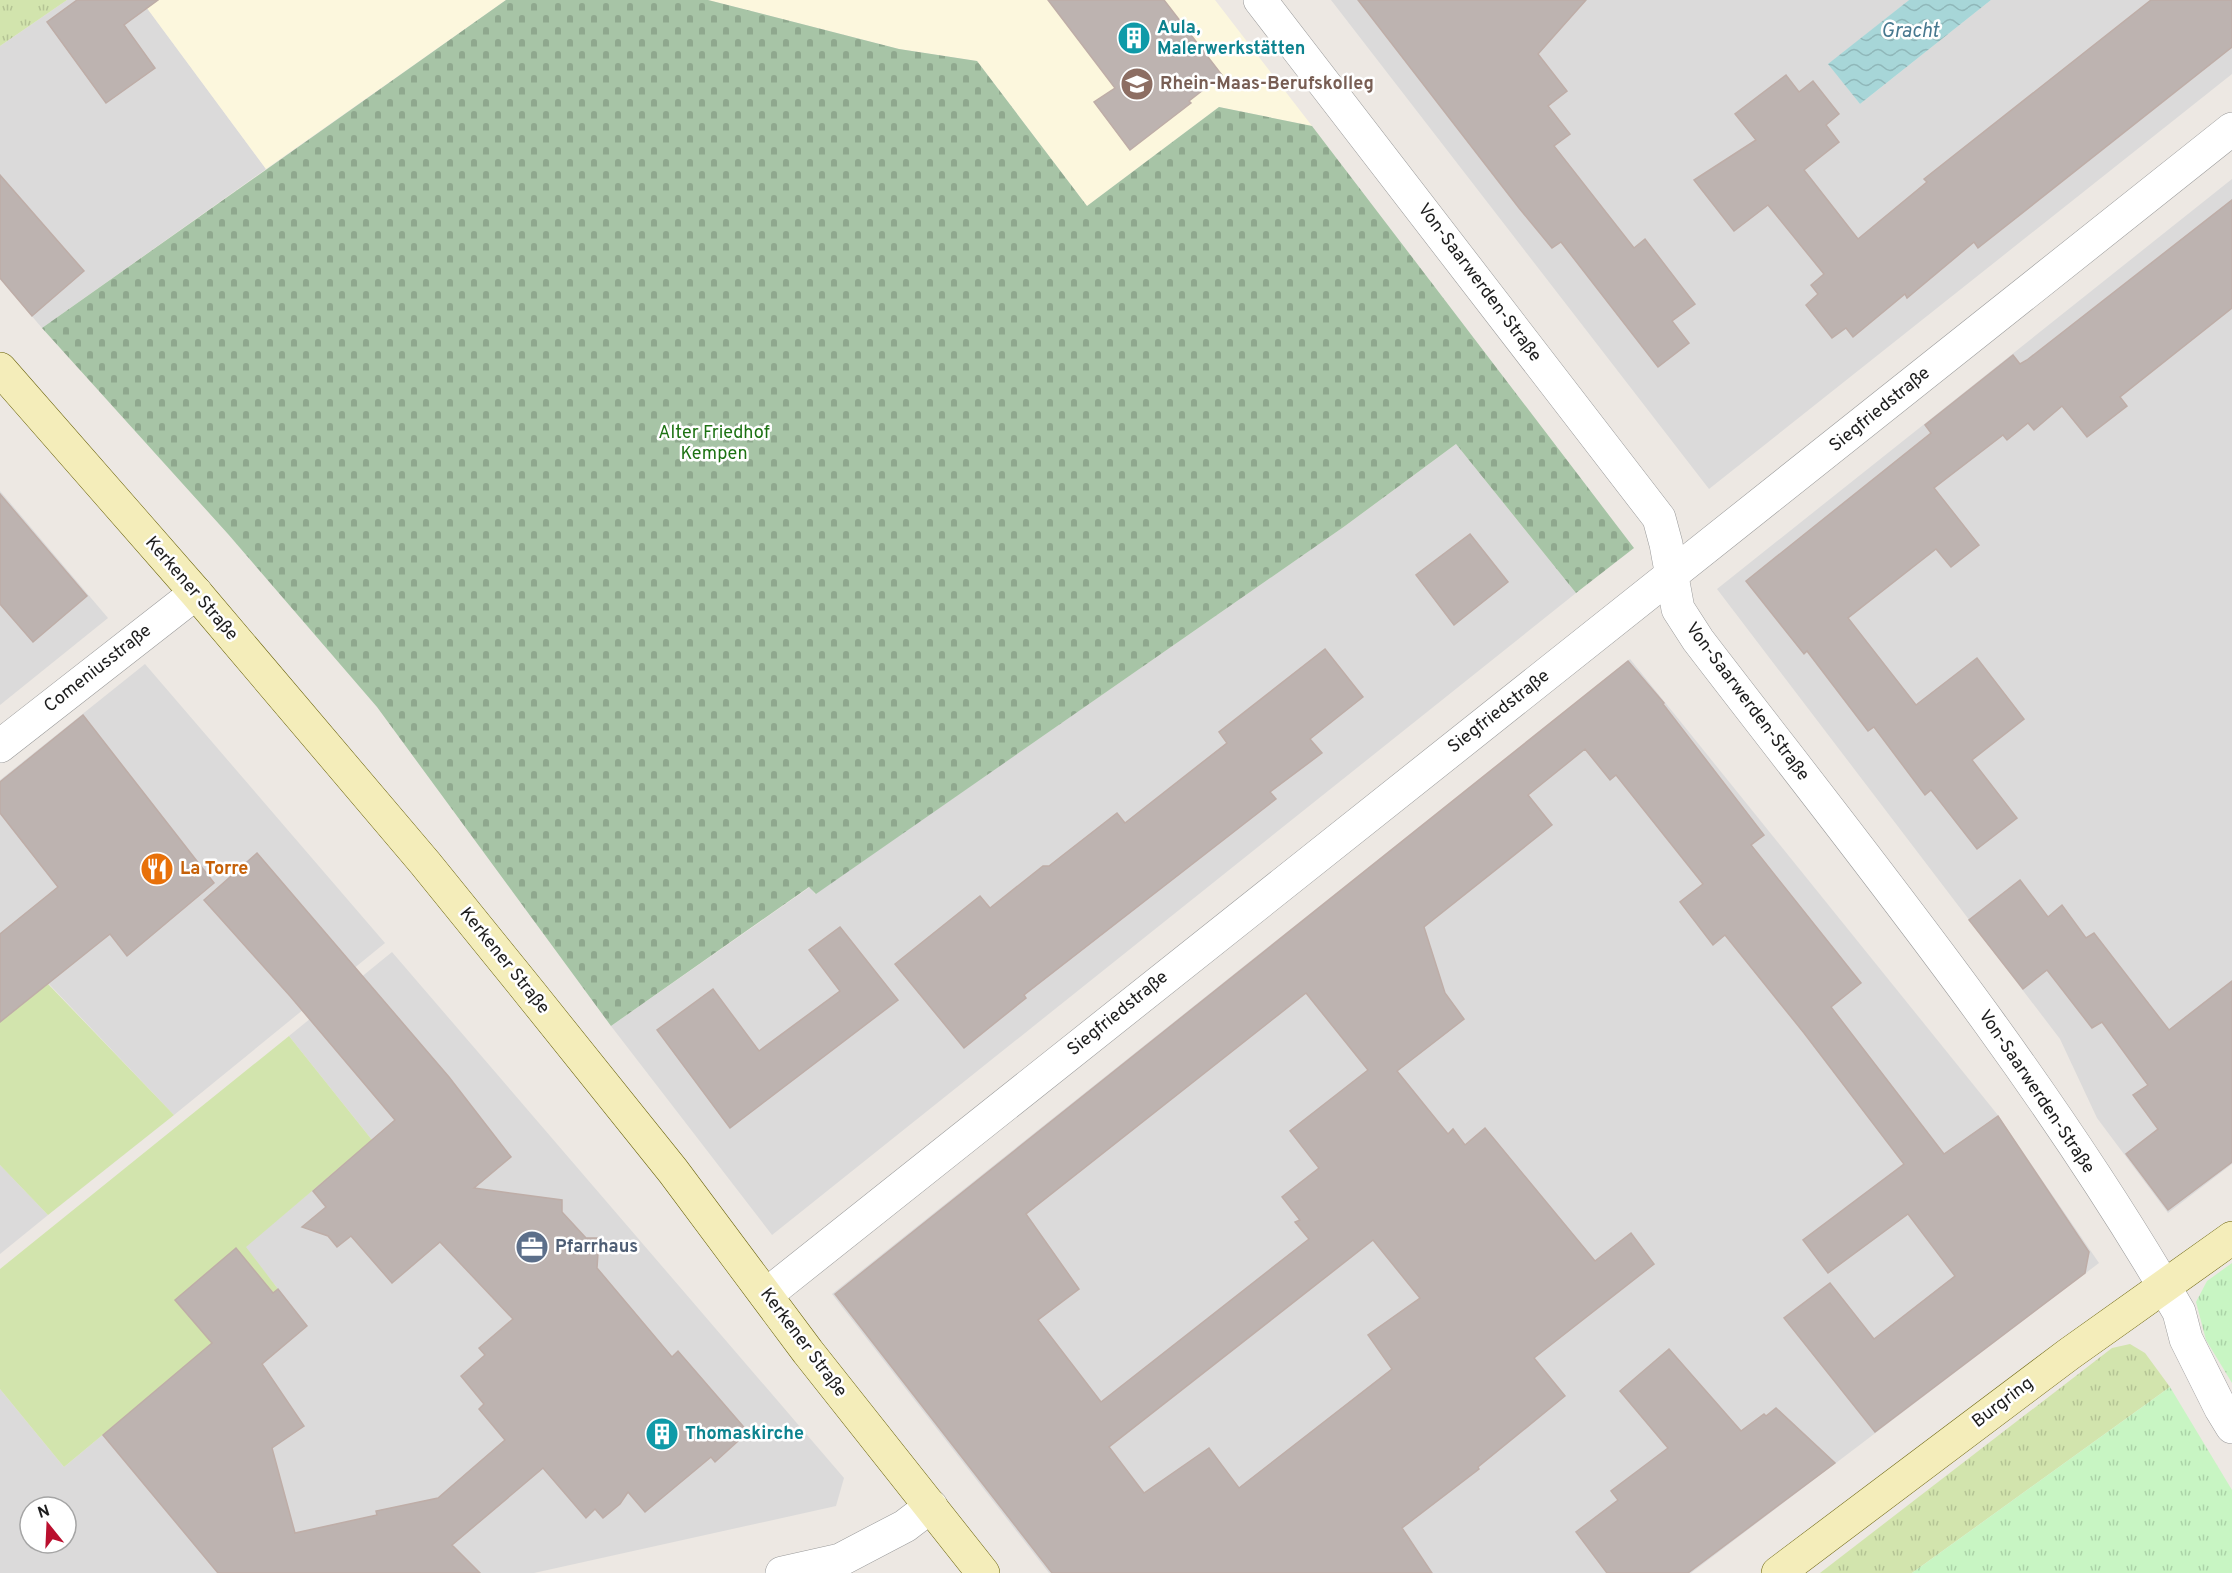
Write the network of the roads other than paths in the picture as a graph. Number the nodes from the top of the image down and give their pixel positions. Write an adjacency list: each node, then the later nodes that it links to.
1 (1260, 0): 4 (street, Von-Saarwerden-Straße)
2 (2232, 129): 4 (street, Siegfriedstraße)
3 (0, 369): 5 (main road, Kerkener Straße)
4 (1671, 576): 8 (street, Von-Saarwerden-Straße); 9 (street, Siegfriedstraße)
5 (196, 593): 6 (street, Comeniusstraße); 9 (main road, Kerkener Straße)
6 (0, 746)
7 (2232, 1238): 8 (main road, Burgring)
8 (2164, 1286): 10 (street, Von-Saarwerden-Straße); 14 (main road, Burgring)
9 (766, 1295): 11 (main road, Kerkener Straße)
10 (2232, 1427)
11 (931, 1506): 12 (street); 13 (main road, Kerkener Straße)
12 (782, 1573)
13 (983, 1573)
14 (1778, 1573)

